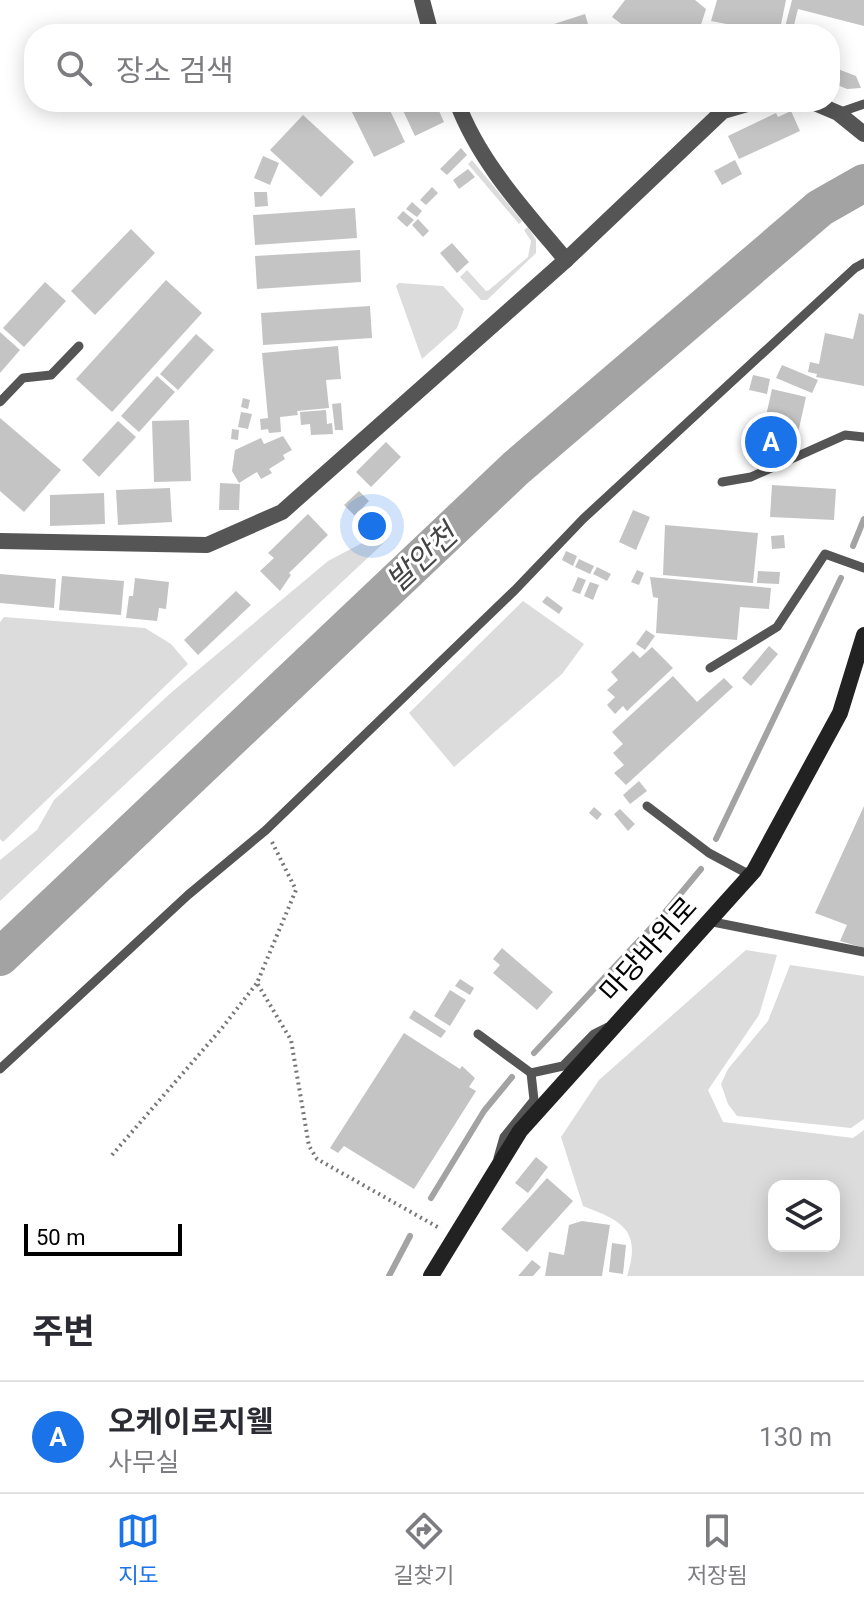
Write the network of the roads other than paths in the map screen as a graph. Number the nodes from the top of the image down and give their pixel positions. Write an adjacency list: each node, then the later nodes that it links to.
1 (422, 0): 2 (street)
2 (428, 24)
3 (864, 104): 6 (lane)
4 (462, 112): 8 (street)
5 (722, 112): 8 (street)
6 (838, 113): 7 (street)
7 (860, 130)
8 (566, 260): 14 (street)
9 (864, 263): 24 (lane)
10 (79, 346): 11 (lane)
11 (0, 402)
12 (864, 437): 13 (lane)
13 (722, 482)
14 (0, 541)
15 (864, 568): 17 (lane)
16 (864, 635): 19 (main road, 마당바위로)
17 (710, 668)
18 (647, 806): 19 (lane)
19 (750, 875): 20 (main road, 마당바위로)
20 (708, 921): 21 (lane); 22 (main road, 마당바위로)
21 (864, 952)
22 (618, 1022): 25 (lane); 26 (main road, 마당바위로)
23 (478, 1034): 25 (lane)
24 (0, 1069)
25 (531, 1073): 26 (lane)
26 (494, 1171): 27 (main road, 마당바위로)
27 (431, 1276)

